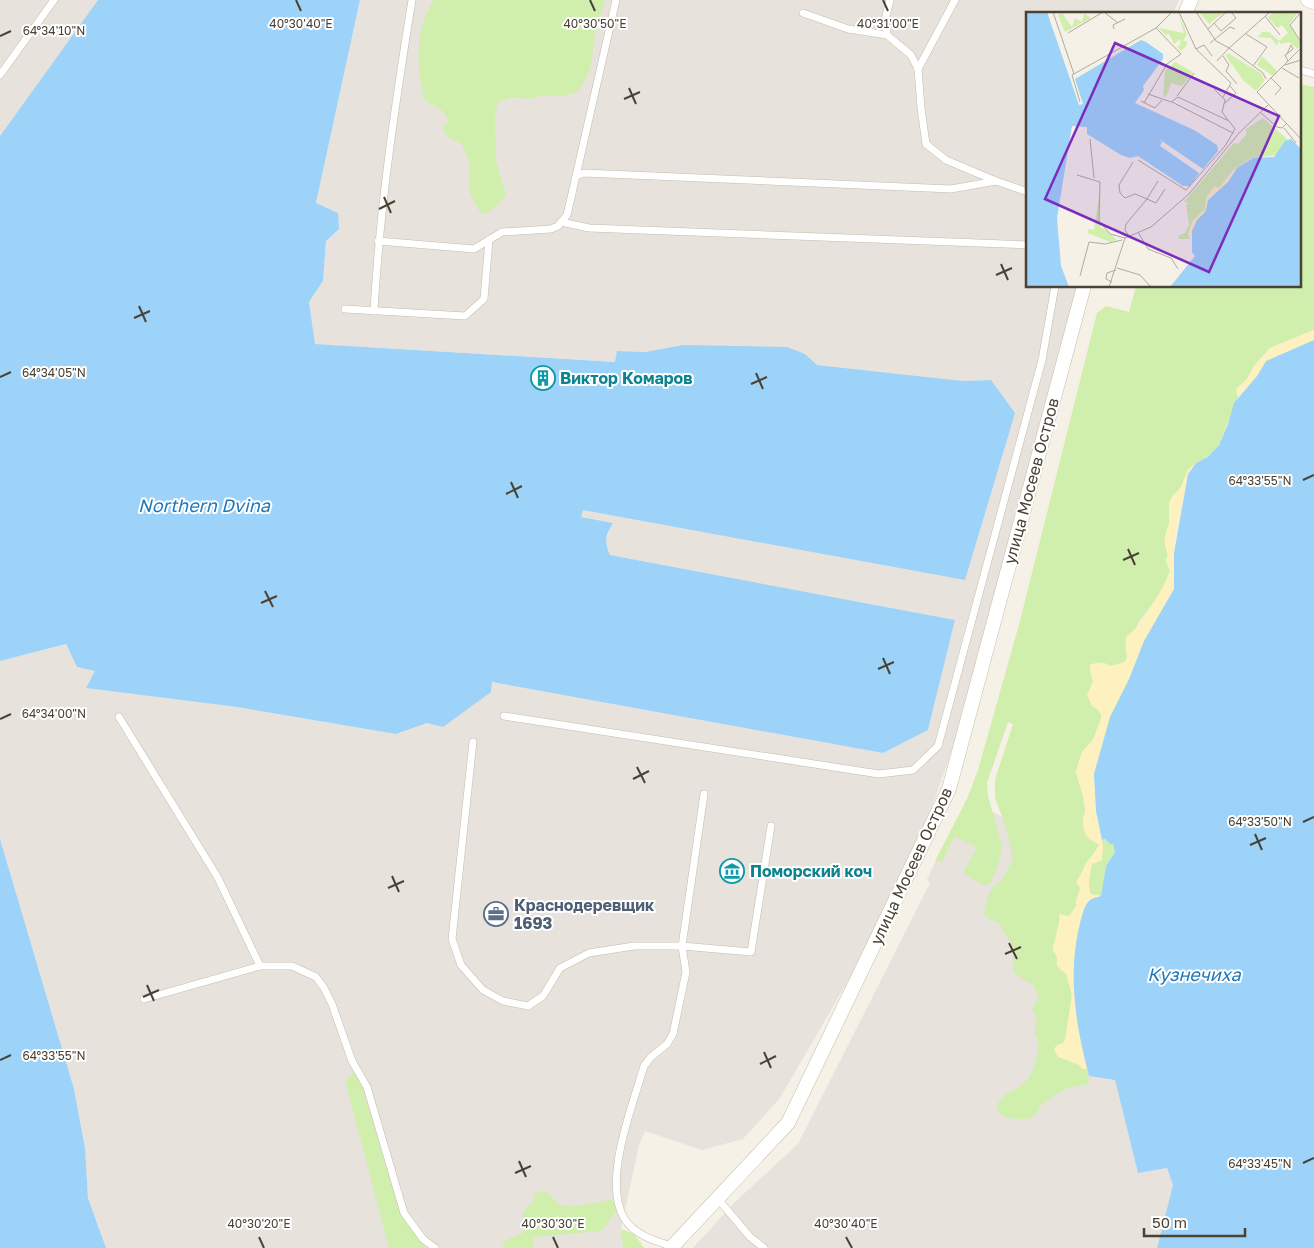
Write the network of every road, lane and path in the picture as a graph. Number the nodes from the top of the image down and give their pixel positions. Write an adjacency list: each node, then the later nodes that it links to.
1 (54, 0): 13 (lane)
2 (412, 0): 19 (lane)
3 (616, 0): 14 (lane)
4 (890, 0): 11 (lane)
5 (955, 0): 12 (lane)
6 (1191, 0): 9 (street)
7 (1308, 0): 8 (street)
8 (1314, 2)
9 (1185, 12)
10 (803, 13): 11 (lane)
11 (887, 35): 12 (lane)
12 (918, 70): 15 (lane)
13 (0, 75)
14 (576, 176): 15 (lane); 17 (lane)
15 (996, 181): 16 (lane)
16 (1026, 191)
17 (561, 222): 18 (lane); 20 (lane)
18 (489, 240): 19 (lane); 24 (lane)
19 (378, 241): 24 (lane)
20 (1026, 245)
21 (1055, 288): 25 (lane)
22 (1083, 288): 33 (street, улица Мосеев Остров)
23 (345, 309): 24 (lane)
24 (374, 311)
25 (504, 716)
26 (119, 717): 31 (lane)
27 (473, 742): 30 (lane)
28 (704, 794): 30 (lane)
29 (771, 826): 30 (lane)
30 (682, 946): 34 (lane)
31 (260, 966): 32 (lane); 35 (lane)
32 (144, 999)
33 (718, 1199): 34 (street, улица Мосеев Остров); 36 (lane)
34 (672, 1247)
35 (434, 1248)
36 (764, 1248)

